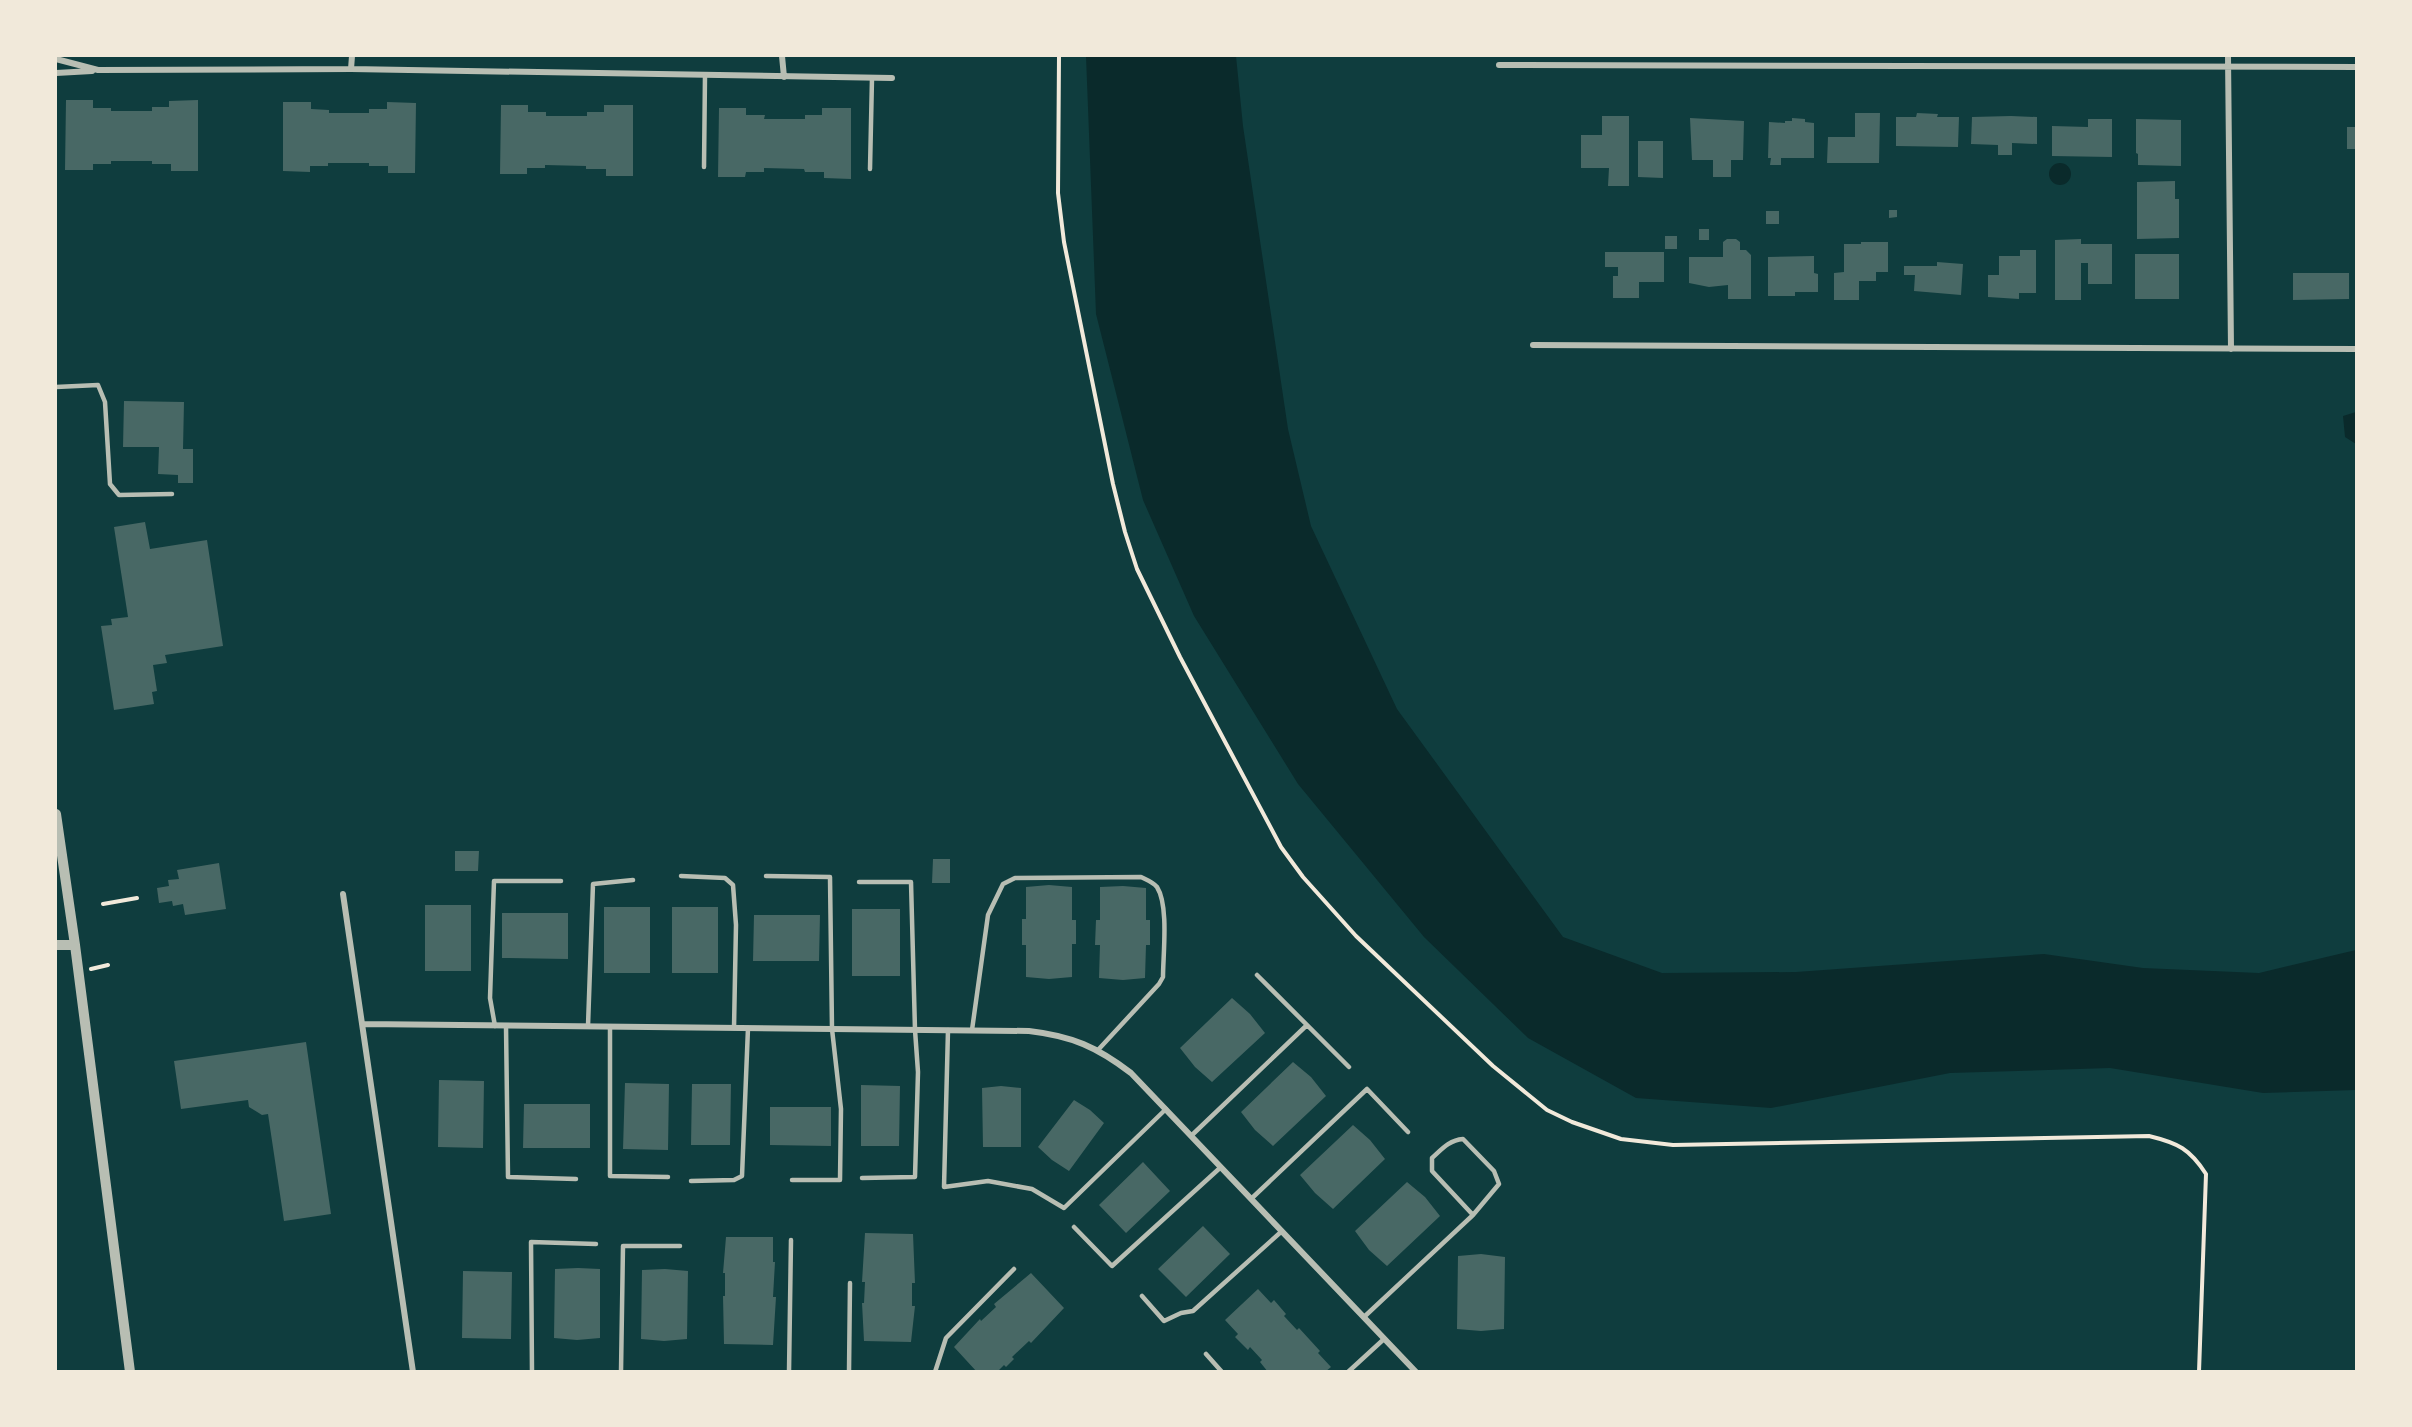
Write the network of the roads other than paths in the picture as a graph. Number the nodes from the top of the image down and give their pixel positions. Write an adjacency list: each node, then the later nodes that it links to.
1 (352, 56): 8 (street)
2 (782, 56): 12 (street)
3 (2228, 56): 6 (street)
4 (56, 59): 9 (street)
5 (1499, 65): 6 (street)
6 (2228, 66): 7 (street); 18 (street)
7 (2356, 67)
8 (351, 69): 9 (street); 11 (street)
9 (98, 70): 10 (street)
10 (56, 73)
11 (705, 75): 12 (street); 15 (lane)
12 (784, 77): 13 (street)
13 (872, 78): 14 (street); 16 (lane)
14 (892, 78)
15 (704, 166)
16 (870, 169)
17 (1533, 345): 18 (street)
18 (2231, 349): 19 (street)
19 (2356, 349)
20 (56, 387): 21 (lane)
21 (172, 494)
22 (56, 814): 30 (street)
23 (681, 876): 38 (lane)
24 (766, 876): 40 (lane)
25 (561, 880): 34 (lane)
26 (633, 880): 36 (lane)
27 (859, 882): 41 (lane)
28 (343, 894): 32 (street)
29 (56, 945): 30 (street)
30 (75, 945): 68 (street)
31 (1257, 975): 33 (lane)
32 (362, 1024): 34 (street); 69 (street)
33 (1307, 1025): 45 (lane); 48 (lane)
34 (495, 1026): 35 (street)
35 (506, 1026): 36 (street); 52 (lane)
36 (588, 1026): 37 (street)
37 (610, 1027): 38 (street); 50 (lane)
38 (734, 1028): 39 (street)
39 (748, 1028): 40 (street); 54 (lane)
40 (832, 1029): 41 (street); 53 (lane)
41 (915, 1030): 42 (street); 51 (lane)
42 (948, 1030): 43 (street); 46 (lane)
43 (972, 1030): 44 (street); 44 (lane)
44 (1098, 1050): 46 (street)
45 (1349, 1067)
46 (1166, 1109): 48 (street)
47 (1408, 1132): 55 (lane)
48 (1191, 1136): 49 (street)
49 (1221, 1167): 55 (street); 57 (lane)
50 (668, 1177)
51 (862, 1178)
52 (576, 1179)
53 (792, 1180)
54 (691, 1181)
55 (1251, 1199): 58 (street)
56 (1473, 1215): 56 (lane); 65 (lane)
57 (1074, 1227)
58 (1282, 1231): 64 (lane); 65 (street)
59 (791, 1240): 72 (lane)
60 (596, 1244): 70 (lane)
61 (680, 1246): 71 (lane)
62 (1014, 1269): 74 (lane)
63 (850, 1283): 73 (lane)
64 (1142, 1296)
65 (1364, 1317): 66 (street)
66 (1384, 1339): 76 (lane); 77 (street)
67 (1206, 1354): 75 (lane)
68 (130, 1371)
69 (413, 1371)
70 (532, 1371)
71 (621, 1371)
72 (789, 1371)
73 (849, 1371)
74 (935, 1371)
75 (1222, 1371)
76 (1348, 1371)
77 (1416, 1371)

